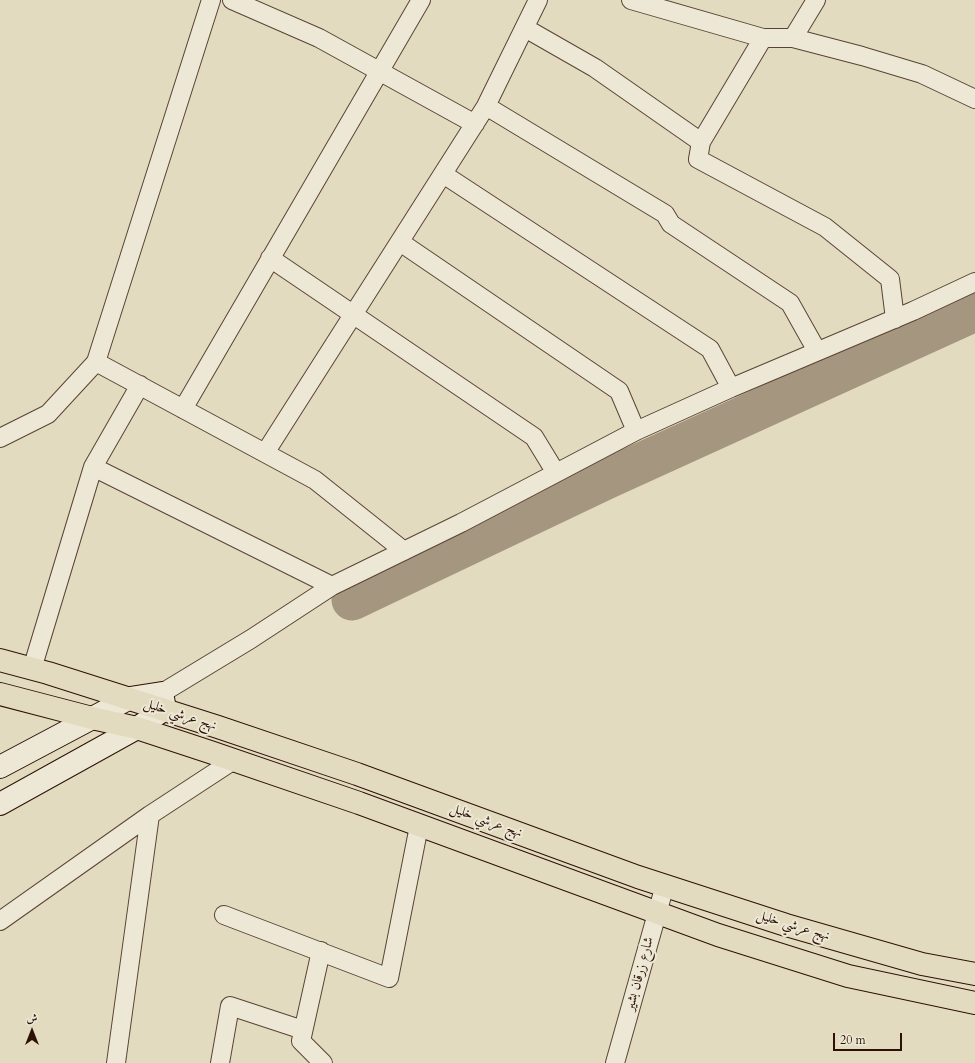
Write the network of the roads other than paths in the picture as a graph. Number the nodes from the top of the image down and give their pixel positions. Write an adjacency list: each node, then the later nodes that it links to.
1 (211, 0): 22 (street)
2 (232, 0): 10 (street)
3 (421, 0): 10 (street)
4 (538, 0): 7 (street)
5 (631, 0): 8 (street)
6 (816, 0): 9 (street)
7 (524, 28): 12 (street); 14 (street)
8 (763, 38): 9 (street); 14 (street)
9 (793, 38): 11 (street)
10 (379, 71): 13 (street); 17 (street)
11 (975, 99)
12 (486, 106): 13 (street); 21 (street)
13 (475, 124): 15 (street)
14 (701, 142): 20 (street)
15 (443, 174): 16 (street); 24 (street)
16 (400, 242): 19 (street); 26 (street)
17 (270, 258): 19 (street); 25 (street)
18 (975, 282): 20 (street)
19 (353, 315): 28 (street); 30 (street)
20 (894, 319): 21 (street)
21 (817, 351): 24 (street)
22 (96, 362): 23 (street); 27 (street)
23 (140, 385): 25 (street); 29 (street)
24 (731, 388): 26 (street)
25 (183, 409): 28 (street)
26 (636, 431): 30 (street)
27 (0, 438)
28 (265, 453): 31 (street)
29 (93, 467): 32 (street); 34 (street)
30 (556, 473): 31 (street)
31 (404, 551): 32 (street)
32 (332, 586): 37 (street)
33 (0, 660): 34 (highway, نهج عرشي خليل)
34 (32, 669): 36 (highway, نهج عرشي خليل)
35 (0, 694): 38 (highway, نهج عرشي خليل)
36 (130, 698): 37 (highway, نهج عرشي خليل); 38 (street)
37 (163, 701): 39 (street); 45 (highway, نهج عرشي خليل)
38 (92, 718): 39 (highway, نهج عرشي خليل); 41 (street)
39 (137, 728): 40 (highway, نهج عرشي خليل); 42 (street)
40 (234, 760): 43 (street); 44 (highway, نهج عرشي خليل)
41 (0, 767)
42 (0, 804)
43 (150, 815): 48 (street); 53 (street)
44 (419, 826): 46 (highway, نهج عرشي خليل); 49 (street)
45 (665, 885): 46 (street, شارع زرقان بشير); 50 (highway, نهج عرشي خليل)
46 (656, 912): 51 (highway, نهج عرشي خليل); 56 (street, شارع زرقان بشير)
47 (224, 915): 49 (street)
48 (0, 921)
49 (321, 951): 52 (street)
50 (975, 974)
51 (975, 1003)
52 (304, 1030): 54 (street); 55 (street)
53 (116, 1063)
54 (220, 1063)
55 (323, 1063)
56 (615, 1063)

